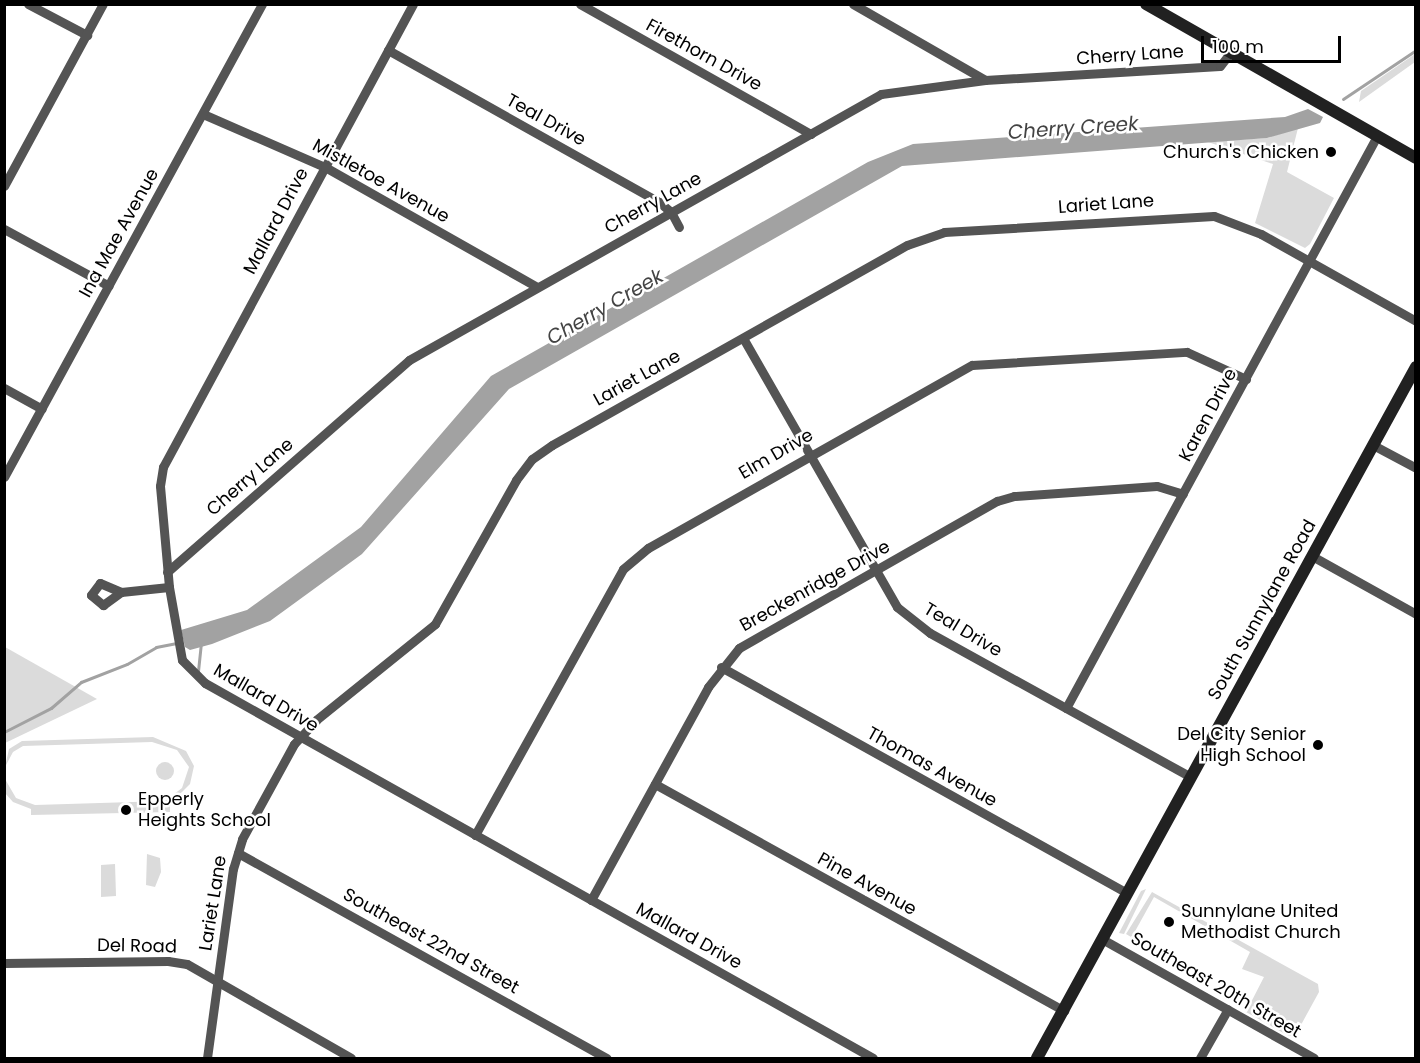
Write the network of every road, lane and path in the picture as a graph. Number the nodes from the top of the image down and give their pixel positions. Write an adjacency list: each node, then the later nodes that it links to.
1 (28, 4): 8 (street)
2 (104, 4): 8 (street)
3 (262, 4): 12 (street, Ina Mae Avenue)
4 (413, 4): 9 (street, Mallard Drive)
5 (580, 4): 13 (street, Firethorn Drive)
6 (853, 4): 11 (street)
7 (1146, 4): 10 (main road)
8 (87, 35): 17 (street)
9 (388, 50): 16 (street, Mallard Drive); 18 (street, Teal Drive)
10 (1231, 52): 11 (street, Cherry Lane); 14 (main road)
11 (985, 80): 13 (street, Cherry Lane)
12 (203, 114): 16 (street, Mistletoe Avenue); 22 (street, Ina Mae Avenue)
13 (811, 134): 18 (street, Cherry Lane)
14 (1377, 136): 15 (main road); 21 (street, Karen Drive)
15 (1416, 158)
16 (325, 167): 23 (street, Mistletoe Avenue); 36 (street, Mallard Drive)
17 (4, 186)
18 (671, 212): 19 (street); 23 (street, Cherry Lane)
19 (679, 227)
20 (4, 229): 22 (street)
21 (1309, 262): 24 (street, Lariet Lane); 25 (street, Lariet Lane); 27 (street, Karen Drive)
22 (109, 286): 29 (street, Ina Mae Avenue)
23 (537, 287): 36 (street, Cherry Lane)
24 (1416, 321)
25 (743, 338): 31 (street, Teal Drive); 43 (street, Lariet Lane)
26 (1416, 367): 30 (main road, South Sunnylane Road)
27 (1246, 379): 31 (street, Elm Drive); 34 (street, Karen Drive)
28 (4, 388): 29 (street)
29 (42, 409): 33 (street, Ina Mae Avenue)
30 (1373, 445): 32 (street); 35 (main road, South Sunnylane Road)
31 (808, 454): 37 (street, Teal Drive); 46 (street, Elm Drive)
32 (1416, 468)
33 (4, 477)
34 (1183, 494): 37 (street, Breckenridge Drive); 42 (street, Karen Drive)
35 (1312, 556): 40 (street); 44 (main road, South Sunnylane Road)
36 (167, 572): 38 (street, Mallard Drive)
37 (875, 572): 41 (street, Breckenridge Drive); 42 (street, Teal Drive)
38 (169, 587): 39 (street); 43 (street, Mallard Drive)
39 (121, 592)
40 (1416, 614)
41 (721, 667): 45 (street, Breckenridge Drive); 48 (street, Thomas Avenue)
42 (1066, 708): 44 (street, Teal Drive)
43 (299, 736): 46 (street, Mallard Drive); 47 (street, Lariet Lane)
44 (1191, 777): 48 (main road, South Sunnylane Road)
45 (655, 784): 49 (street, Breckenridge Drive); 54 (street, Pine Avenue)
46 (475, 835): 49 (street, Mallard Drive)
47 (238, 854): 52 (street, Lariet Lane); 57 (street, Southeast 22nd Street)
48 (1127, 893): 50 (main road, South Sunnylane Road)
49 (591, 900): 58 (street, Mallard Drive)
50 (1102, 939): 53 (street, Southeast 20th Street); 54 (main road, South Sunnylane Road)
51 (4, 963): 52 (street, Del Road)
52 (217, 984): 55 (street, Lariet Lane); 56 (street, Del Road)
53 (1228, 1009): 60 (street); 61 (street, Southeast 20th Street)
54 (1064, 1011): 59 (main road, South Sunnylane Road)
55 (207, 1059)
56 (351, 1059)
57 (607, 1059)
58 (873, 1059)
59 (1037, 1059)
60 (1200, 1059)
61 (1314, 1059)

